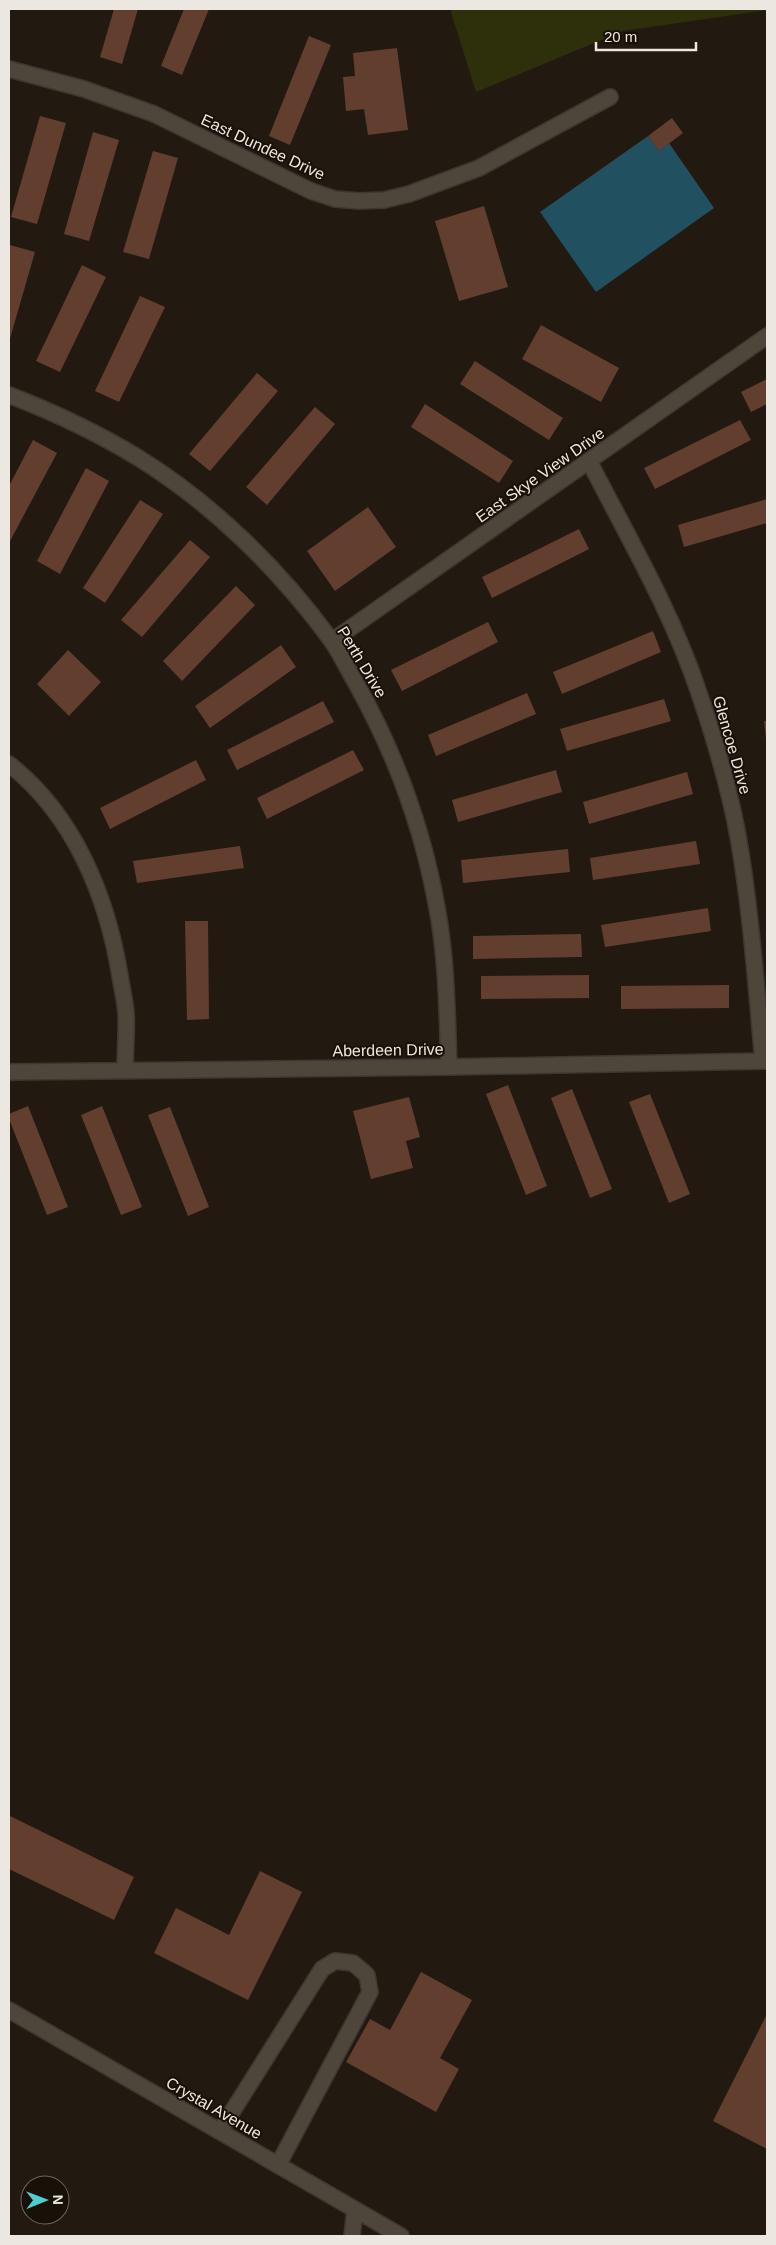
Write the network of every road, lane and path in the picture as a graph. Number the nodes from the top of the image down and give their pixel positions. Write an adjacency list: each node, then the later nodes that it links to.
1 (9, 69): 2 (street, East Dundee Drive)
2 (610, 97)
3 (767, 336): 5 (street, East Skye View Drive)
4 (9, 395): 6 (street, Perth Drive)
5 (589, 461): 6 (street, East Skye View Drive); 8 (street, Glencoe Drive)
6 (332, 641): 9 (street, Perth Drive)
7 (9, 764): 10 (street)
8 (765, 1061): 9 (street, Aberdeen Drive)
9 (449, 1067): 10 (street, Aberdeen Drive)
10 (125, 1071): 11 (street, Aberdeen Drive)
11 (9, 1072)
12 (9, 2010): 13 (street, Crystal Avenue)
13 (220, 2131): 14 (street, Crystal Avenue); 14 (street)
14 (278, 2165): 15 (street, Crystal Avenue)
15 (355, 2210): 16 (street); 17 (street, Crystal Avenue)
16 (352, 2236)
17 (401, 2236)

